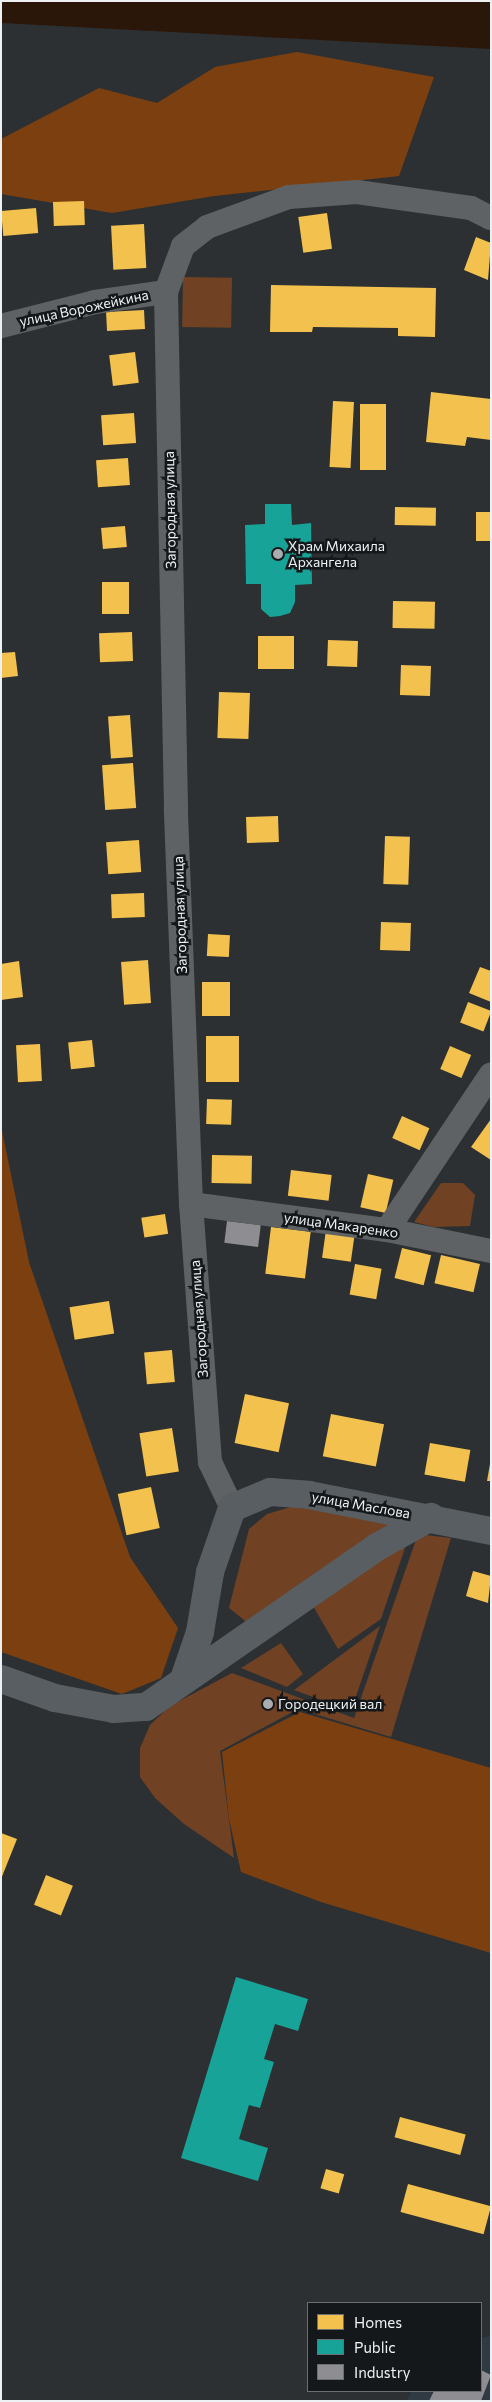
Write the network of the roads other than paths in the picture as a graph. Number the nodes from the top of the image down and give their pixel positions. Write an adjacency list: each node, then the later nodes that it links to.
1 (481, 213): 2 (street, Загородная улица)
2 (166, 292): 3 (street, улица Ворожейкина); 5 (street, Загородная улица)
3 (1, 326)
4 (491, 1074): 6 (street)
5 (191, 1204): 6 (street, улица Макаренко); 8 (street, Загородная улица)
6 (387, 1230): 7 (street, улица Макаренко)
7 (491, 1251)
8 (232, 1508): 9 (street, улица Маслова); 12 (street)
9 (431, 1517): 10 (street, улица Маслова); 12 (street)
10 (491, 1531)
11 (1, 1679): 12 (street)
12 (184, 1679)

